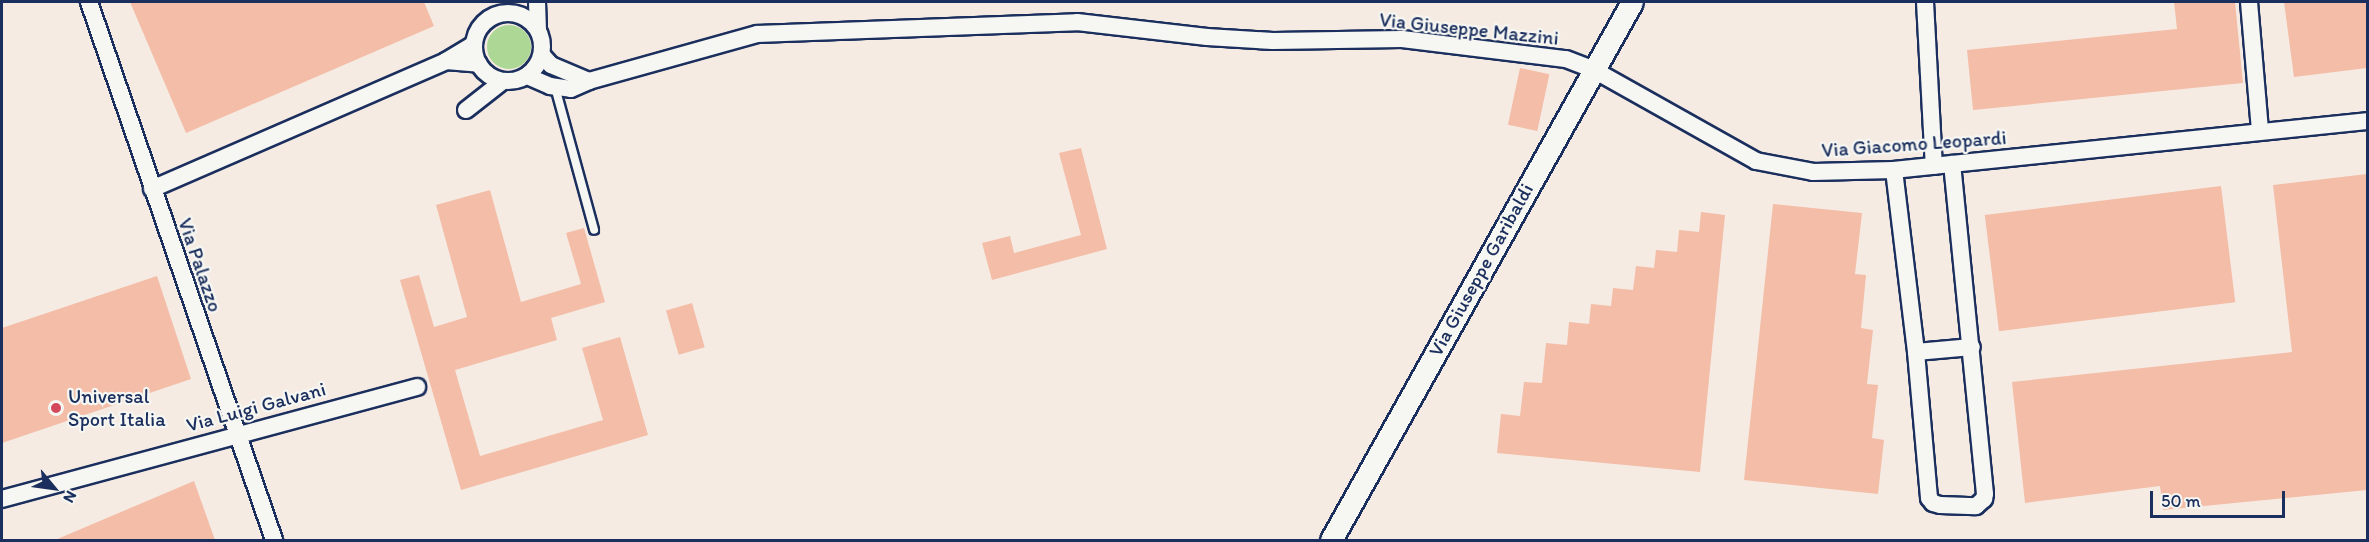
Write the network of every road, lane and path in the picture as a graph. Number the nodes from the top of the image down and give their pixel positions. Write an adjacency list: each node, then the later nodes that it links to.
1 (89, 2): 22 (street, Via Palazzo)
2 (537, 2): 7 (street)
3 (1632, 2): 12 (street, Via Giuseppe Garibaldi)
4 (1925, 2): 20 (street)
5 (2249, 2): 18 (street)
6 (510, 7): 7 (street); 8 (street)
7 (538, 29): 9 (street)
8 (474, 44): 10 (street); 11 (street)
9 (542, 55): 13 (street); 15 (street)
10 (446, 61): 11 (street); 22 (street)
11 (481, 67): 14 (street); 14 (street)
12 (1594, 70): 15 (street, Via Giuseppe Mazzini); 21 (street, Via Giacomo Leopardi); 30 (street, Via Giuseppe Garibaldi)
13 (527, 76): 14 (street); 16 (street, Via Giuseppe Mazzini)
14 (503, 81)
15 (589, 81): 16 (street, Via Giuseppe Mazzini)
16 (555, 87): 23 (lane)
17 (2367, 122): 18 (street, Via Giacomo Leopardi)
18 (2260, 131): 19 (street, Via Giacomo Leopardi)
19 (1952, 164): 20 (street, Via Giacomo Leopardi); 24 (street)
20 (1934, 166): 21 (street, Via Giacomo Leopardi)
21 (1894, 170): 25 (street)
22 (152, 189): 27 (street, Via Palazzo)
23 (594, 230)
24 (1972, 347): 25 (street); 25 (street)
25 (1916, 352)
26 (417, 387): 27 (street, Via Luigi Galvani)
27 (236, 434): 28 (street, Via Luigi Galvani); 29 (street, Via Palazzo)
28 (2, 499)
29 (274, 540)
30 (1331, 540)

